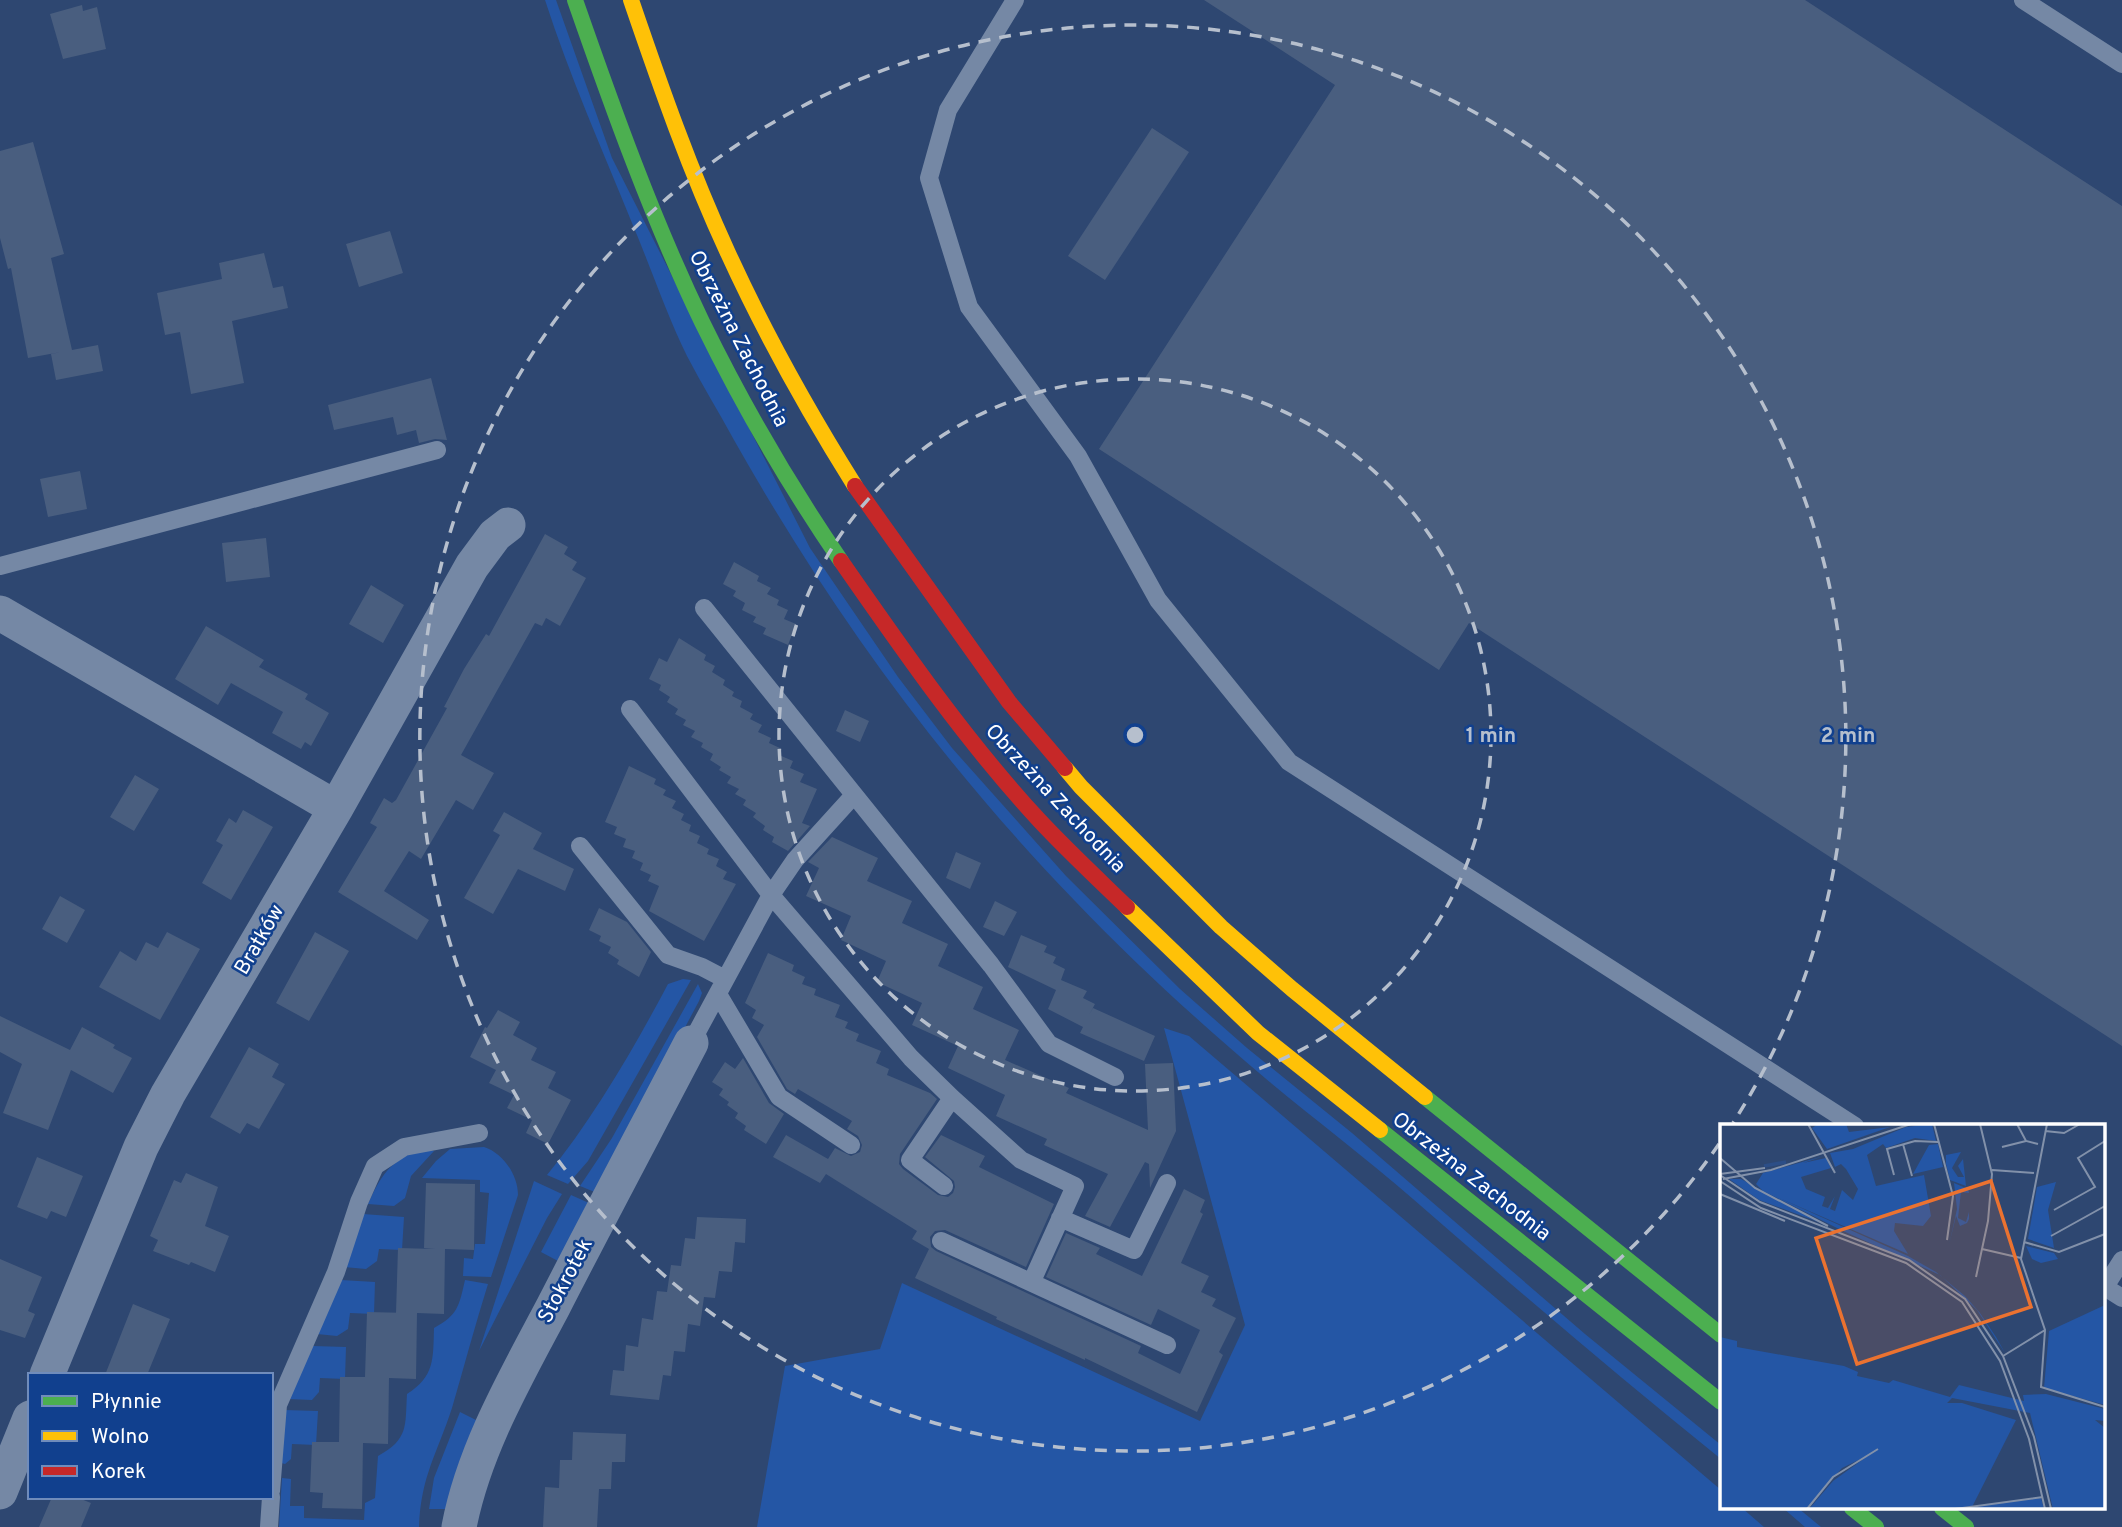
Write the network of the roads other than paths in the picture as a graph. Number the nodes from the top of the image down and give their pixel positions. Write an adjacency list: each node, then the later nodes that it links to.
1 (575, 0): 35 (street, Obrzeżna Zachodnia)
2 (631, 0): 32 (street, Obrzeżna Zachodnia)
3 (1015, 0): 20 (lane)
4 (2023, 0): 5 (lane)
5 (2122, 64)
6 (437, 450): 8 (lane)
7 (508, 525): 13 (street, Bratków)
8 (0, 566)
9 (704, 608): 12 (lane)
10 (0, 613): 13 (street)
11 (630, 709): 15 (lane)
12 (854, 794): 15 (lane); 18 (lane)
13 (336, 808): 34 (street, Bratków)
14 (580, 846): 16 (lane)
15 (771, 895): 16 (lane); 19 (lane)
16 (722, 987): 17 (lane); 22 (lane)
17 (691, 1043): 43 (street, Stokrotek)
18 (1115, 1077)
19 (952, 1098): 24 (lane); 25 (lane)
20 (1852, 1124)
21 (479, 1133): 37 (lane)
22 (851, 1145)
23 (1167, 1183): 25 (lane)
24 (944, 1186)
25 (1060, 1218): 28 (lane)
26 (941, 1241): 28 (lane)
27 (2122, 1260): 29 (lane)
28 (1031, 1281): 33 (lane)
29 (2104, 1287)
30 (2104, 1289): 31 (lane)
31 (2122, 1298)
32 (1720, 1334)
33 (1167, 1345)
34 (48, 1373)
35 (1720, 1401)
36 (28, 1423): 38 (street)
37 (273, 1466)
38 (0, 1492)
39 (271, 1499): 42 (lane)
40 (1855, 1510): 44 (street)
41 (1948, 1510): 45 (lane); 46 (street)
42 (269, 1527)
43 (459, 1527)
44 (1876, 1527)
45 (1936, 1527)
46 (1966, 1527)

